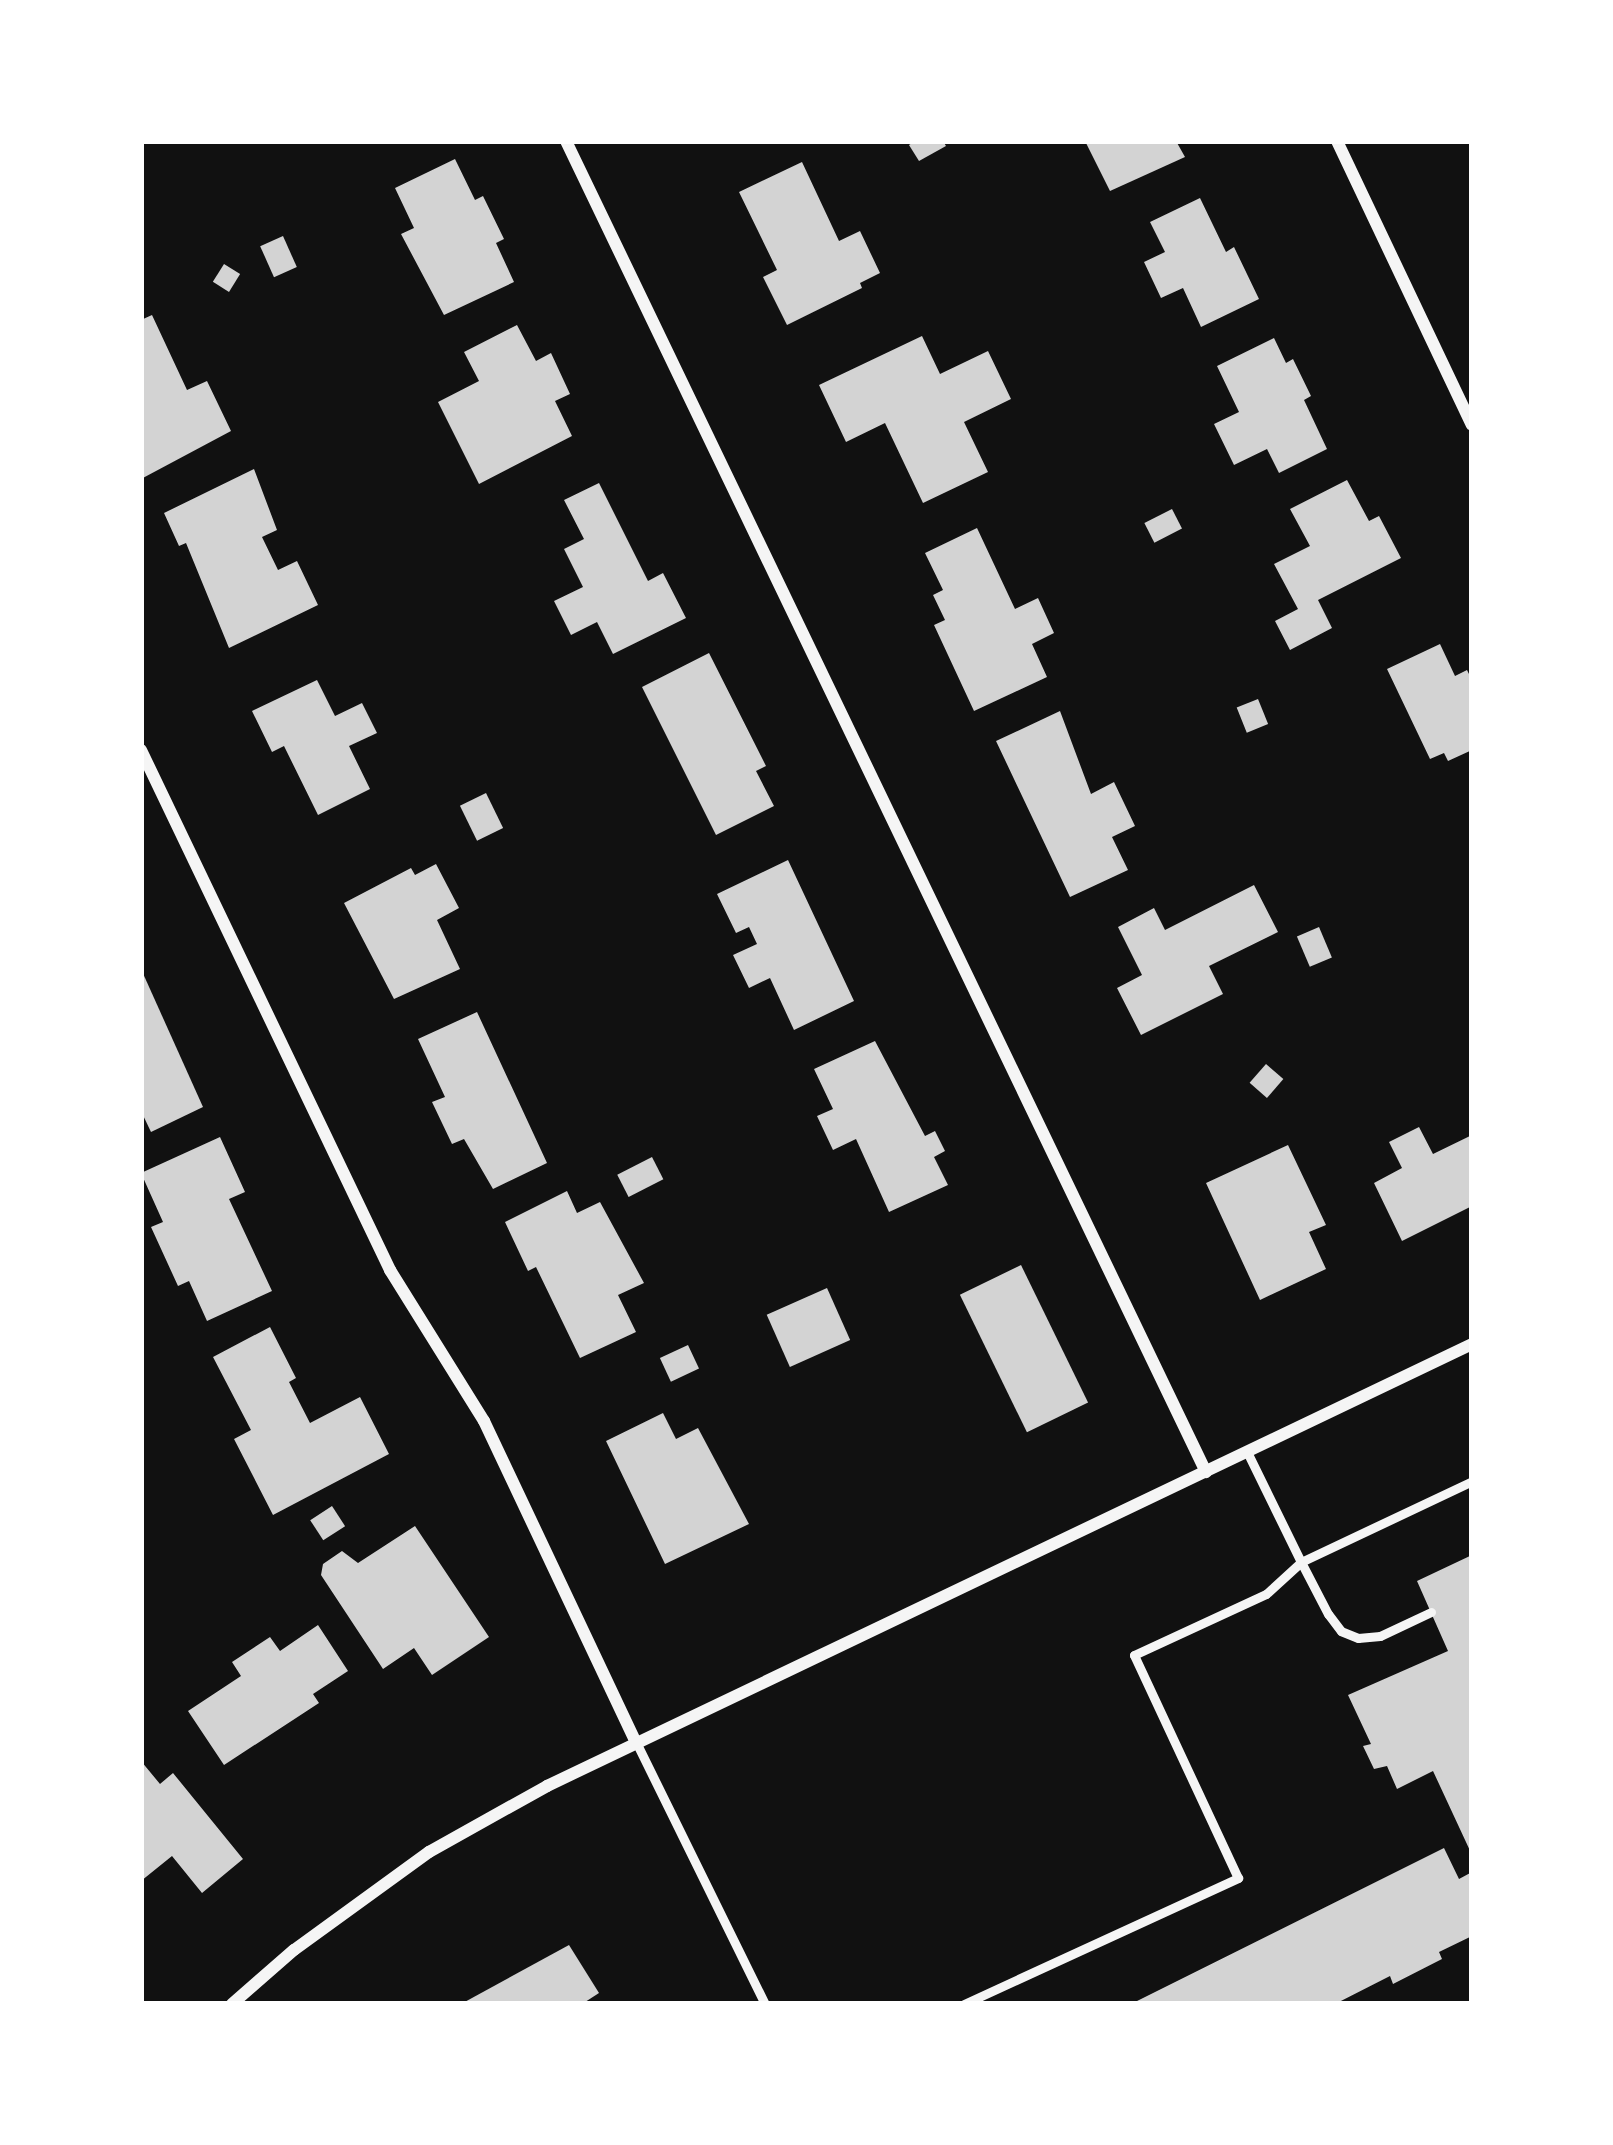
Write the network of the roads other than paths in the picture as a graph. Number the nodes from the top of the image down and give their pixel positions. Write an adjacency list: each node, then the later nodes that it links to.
1 (566, 141): 7 (street)
2 (1337, 141): 3 (street)
3 (1472, 425)
4 (141, 750): 11 (street)
5 (1472, 1344): 6 (street)
6 (1247, 1452): 7 (street); 9 (lane)
7 (1206, 1472): 11 (street)
8 (1472, 1481): 9 (lane)
9 (1301, 1562): 10 (lane); 14 (lane)
10 (1431, 1612)
11 (635, 1742): 12 (street); 13 (lane)
12 (232, 2004)
13 (765, 2004)
14 (964, 2004)

